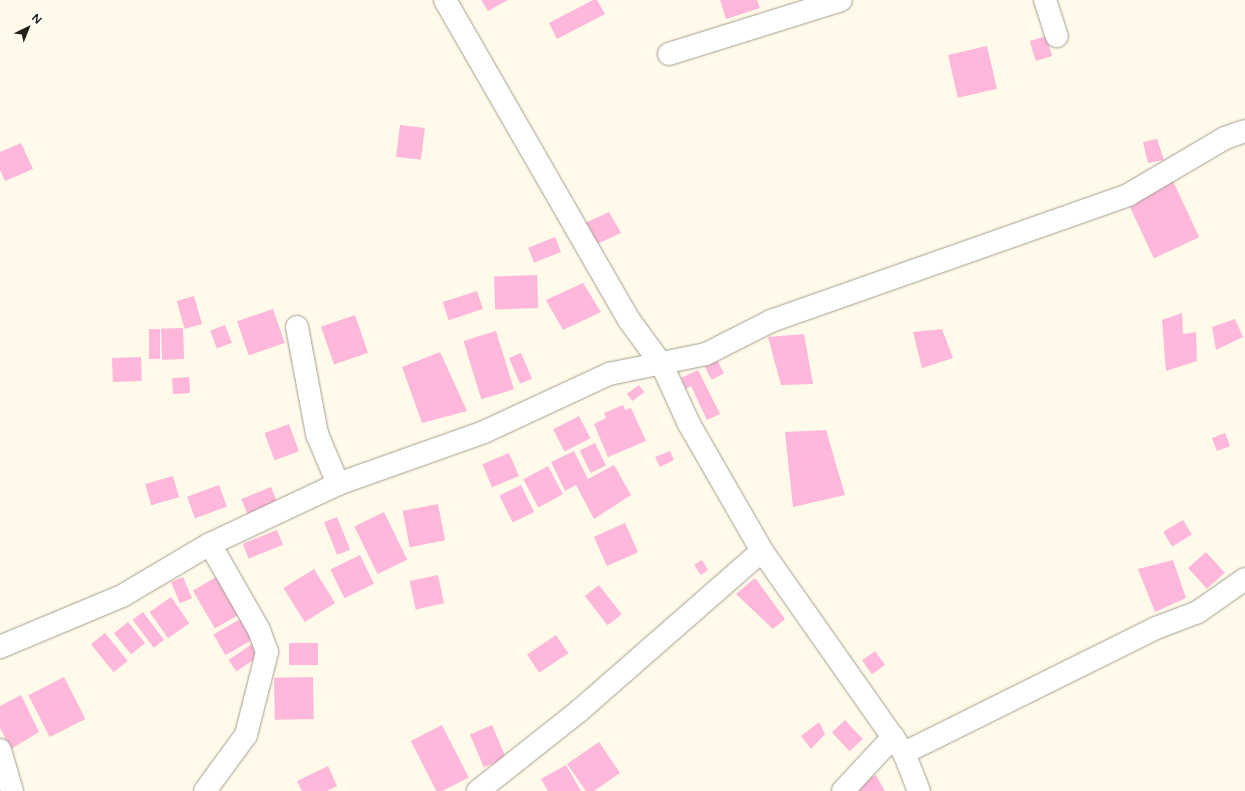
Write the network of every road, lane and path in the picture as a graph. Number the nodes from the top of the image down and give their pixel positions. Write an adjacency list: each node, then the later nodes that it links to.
1 (445, 0): 8 (street)
2 (841, 0): 5 (street)
3 (1045, 0): 4 (street)
4 (1056, 36)
5 (669, 54)
6 (1245, 131): 8 (street)
7 (297, 327): 9 (street)
8 (662, 365): 9 (street); 11 (street)
9 (338, 484): 10 (street)
10 (210, 544): 13 (street); 17 (street)
11 (762, 551): 14 (street); 18 (street)
12 (1245, 579): 14 (street)
13 (0, 647)
14 (899, 745): 19 (street); 20 (street)
15 (0, 750): 16 (street)
16 (12, 791)
17 (205, 791)
18 (478, 791)
19 (843, 791)
20 (919, 791)

